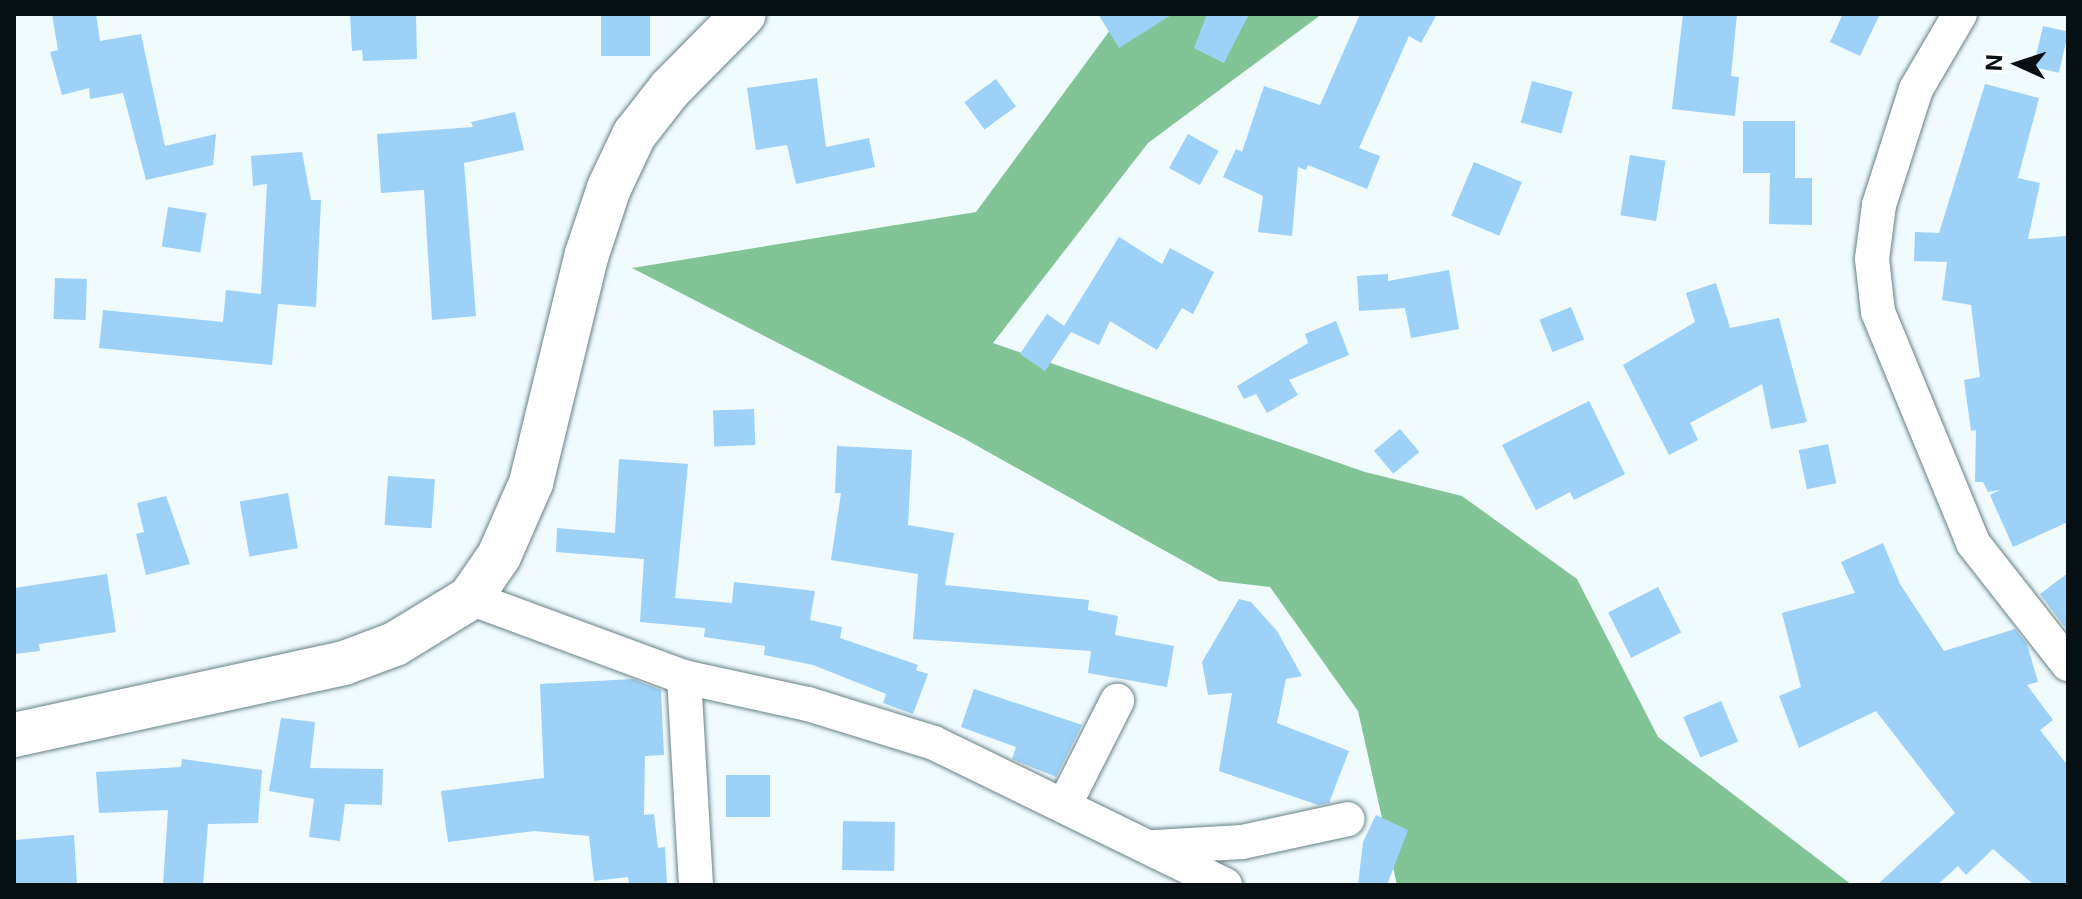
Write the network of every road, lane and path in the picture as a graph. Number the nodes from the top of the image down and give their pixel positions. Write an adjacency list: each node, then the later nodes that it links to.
1 (744, 14): 3 (main road)
2 (1960, 14): 4 (street)
3 (470, 598): 5 (street); 7 (main road)
4 (2068, 664)
5 (684, 677): 8 (street); 11 (street)
6 (1117, 701): 8 (street)
7 (14, 735)
8 (1064, 806): 10 (street)
9 (1348, 819): 10 (street)
10 (1139, 846): 12 (street)
11 (696, 885)
12 (1225, 885)

